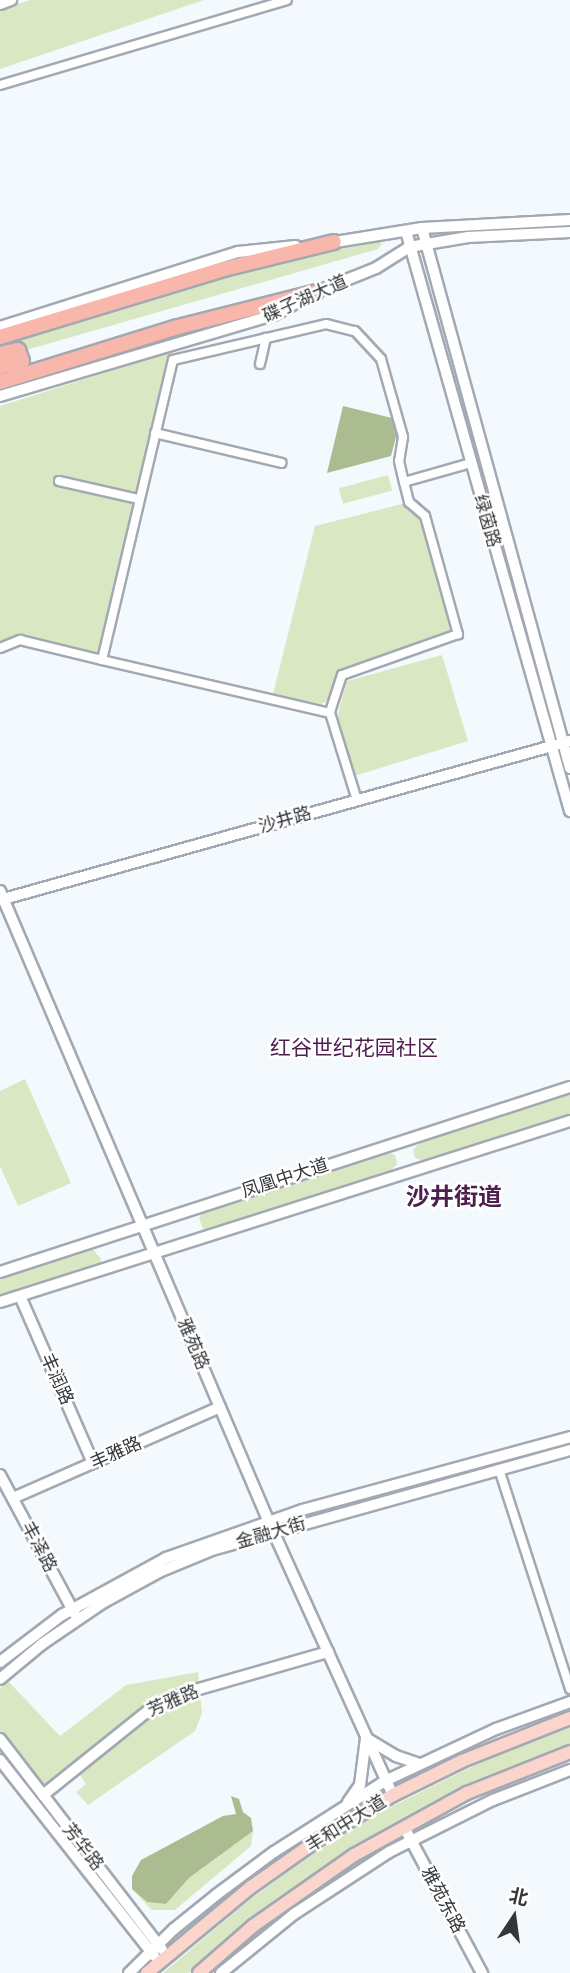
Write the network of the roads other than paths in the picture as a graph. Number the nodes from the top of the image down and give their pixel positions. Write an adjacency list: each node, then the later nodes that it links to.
1 (11, 0): 3 (main road)
2 (287, 0): 4 (street)
3 (0, 4)
4 (0, 85)
5 (570, 220): 6 (main road)
6 (422, 228): 7 (main road); 10 (main road, 绿茵路)
7 (406, 230): 9 (main road); 11 (main road, 绿茵路)
8 (570, 232): 10 (main road, 碟子湖大道)
9 (334, 242): 13 (main road); 14 (highway)
10 (425, 245): 11 (main road, 碟子湖大道); 30 (main road, 绿茵路)
11 (409, 247): 12 (main road, 碟子湖大道); 23 (main road, 绿茵路)
12 (316, 292): 19 (highway); 20 (main road, 碟子湖大道)
13 (0, 327)
14 (0, 337)
15 (266, 338): 17 (street); 21 (street); 25 (street)
16 (0, 354): 18 (highway)
17 (260, 364)
18 (0, 367)
19 (0, 382)
20 (0, 396)
21 (155, 433): 22 (street); 26 (street)
22 (282, 463)
23 (471, 463): 25 (street); 30 (main road, 绿茵路)
24 (59, 481): 26 (street)
25 (404, 482): 29 (street)
26 (139, 499): 28 (street)
27 (0, 648): 28 (street)
28 (102, 660): 29 (street)
29 (330, 713): 32 (street)
30 (562, 744): 31 (main road, 绿茵路); 32 (main road, 沙井路); 33 (main road, 绿茵路)
31 (570, 768)
32 (357, 800): 34 (main road, 沙井路)
33 (570, 811)
34 (1, 896): 37 (main road, 雅苑路)
35 (570, 1087): 37 (main road, 凤凰中大道)
36 (570, 1121): 38 (main road, 凤凰中大道)
37 (142, 1224): 38 (main road, 雅苑路); 39 (main road, 凤凰中大道)
38 (155, 1254): 40 (main road, 凤凰中大道); 42 (main road, 雅苑路)
39 (0, 1272)
40 (20, 1296): 41 (main road, 凤凰中大道); 45 (main road, 丰润路)
41 (0, 1303)
42 (220, 1407): 45 (main road, 丰雅路); 49 (main road, 雅苑路)
43 (570, 1437): 49 (main road, 金融大街)
44 (570, 1450): 46 (main road, 金融大街)
45 (93, 1463): 48 (main road, 丰雅路)
46 (499, 1469): 50 (main road, 金融大街); 55 (street)
47 (0, 1475): 48 (main road, 丰泽路)
48 (13, 1498): 51 (main road, 丰泽路)
49 (268, 1520): 50 (main road, 雅苑路); 51 (main road, 金融大街)
50 (274, 1532): 51 (main road, 金融大街); 52 (main road, 雅苑路)
51 (76, 1614): 53 (main road, 金融大街); 54 (main road, 金融大街)
52 (328, 1652): 58 (main road, 雅苑路); 65 (main road, 芳雅路)
53 (0, 1662)
54 (0, 1679)
55 (570, 1689)
56 (570, 1702): 62 (main road)
57 (570, 1718): 66 (main road, 丰和中大道)
58 (366, 1738): 62 (main road); 64 (main road, 雅苑路); 67 (main road)
59 (0, 1739): 65 (main road, 芳华路)
60 (570, 1752): 68 (main road, 丰和中大道)
61 (0, 1760): 70 (main road, 芳华路)
62 (419, 1765): 64 (main road)
63 (570, 1770): 69 (main road)
64 (385, 1781): 66 (main road, 雅苑路); 67 (main road)
65 (43, 1795): 70 (main road, 芳华路)
66 (393, 1795): 70 (main road, 丰和中大道)
67 (344, 1807): 70 (main road)
68 (404, 1827): 69 (main road, 雅苑东路); 73 (main road, 丰和中大道)
69 (411, 1840): 74 (main road); 75 (main road, 雅苑东路)
70 (158, 1953): 71 (main road); 72 (main road, 丰和中大道)
71 (128, 1973)
72 (147, 1973)
73 (199, 1973)
74 (221, 1973)
75 (482, 1973)

